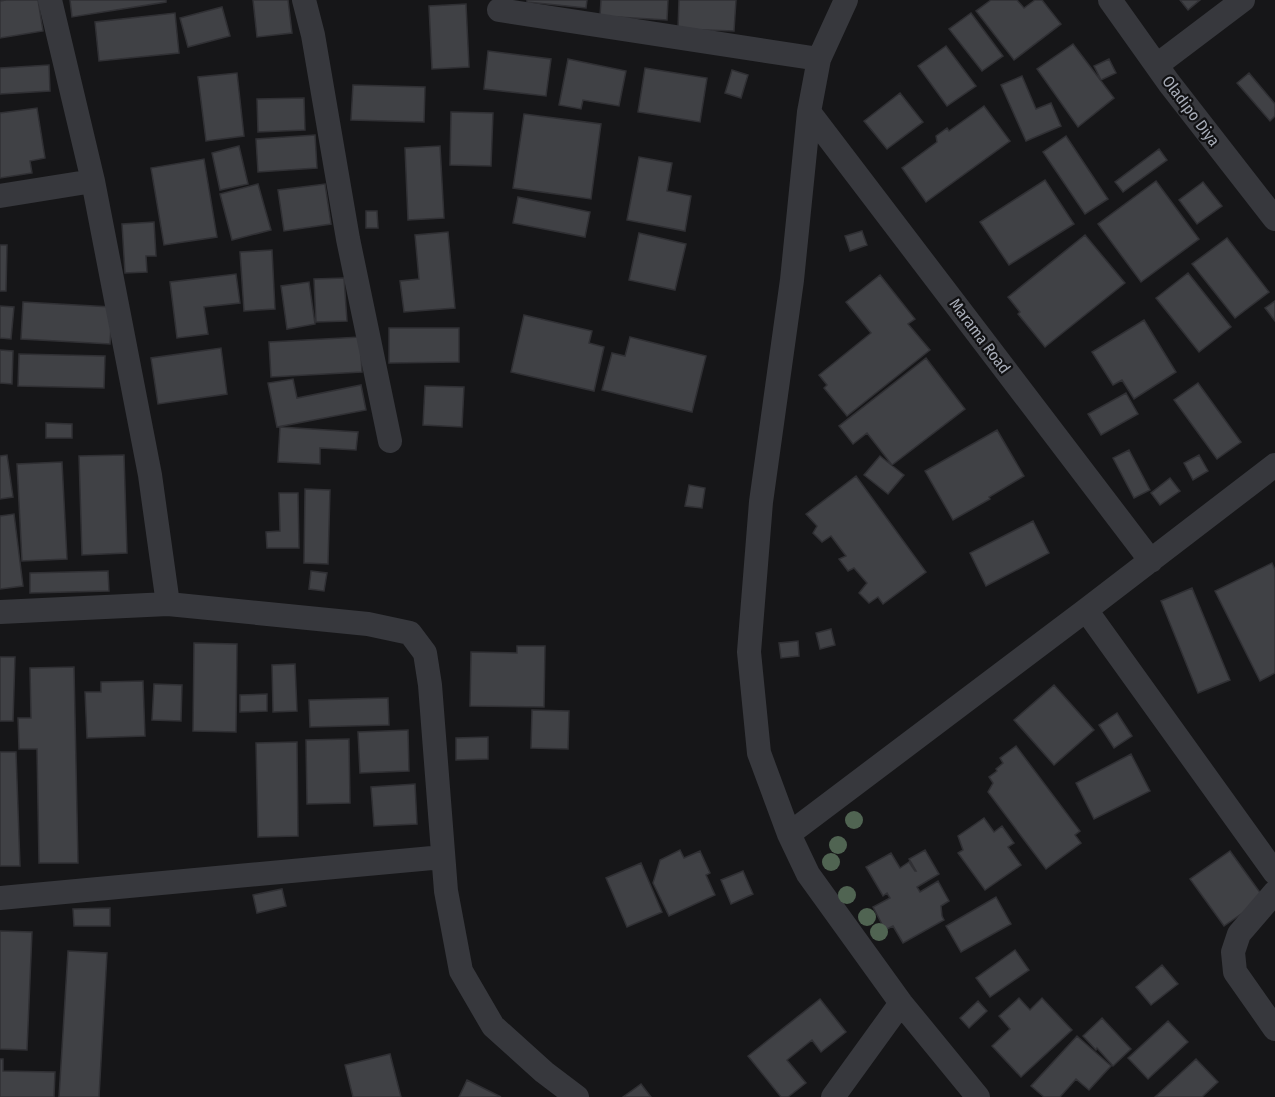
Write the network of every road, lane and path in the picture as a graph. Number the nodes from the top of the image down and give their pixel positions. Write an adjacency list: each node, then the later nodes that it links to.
1 (50, 0): 10 (street)
2 (304, 0): 13 (street)
3 (846, 0): 7 (street)
4 (1110, 0): 8 (street, Oladipo Diya)
5 (1243, 0): 8 (street)
6 (499, 10): 7 (street)
7 (819, 59): 9 (street)
8 (1157, 65): 12 (street, Oladipo Diya)
9 (809, 112): 15 (street, Marama Road); 19 (street)
10 (93, 181): 11 (street); 16 (street)
11 (0, 196)
12 (1275, 219)
13 (390, 441)
14 (1275, 465): 15 (street)
15 (1151, 561): 17 (street)
16 (168, 604): 18 (street); 20 (street)
17 (1086, 610): 19 (street); 21 (street)
18 (0, 612)
19 (789, 834): 24 (street)
20 (443, 857): 23 (street); 26 (street)
21 (1275, 873)
22 (1275, 892): 25 (street)
23 (0, 898)
24 (901, 1003): 27 (street); 28 (street)
25 (1275, 1029)
26 (577, 1097)
27 (833, 1097)
28 (978, 1097)

